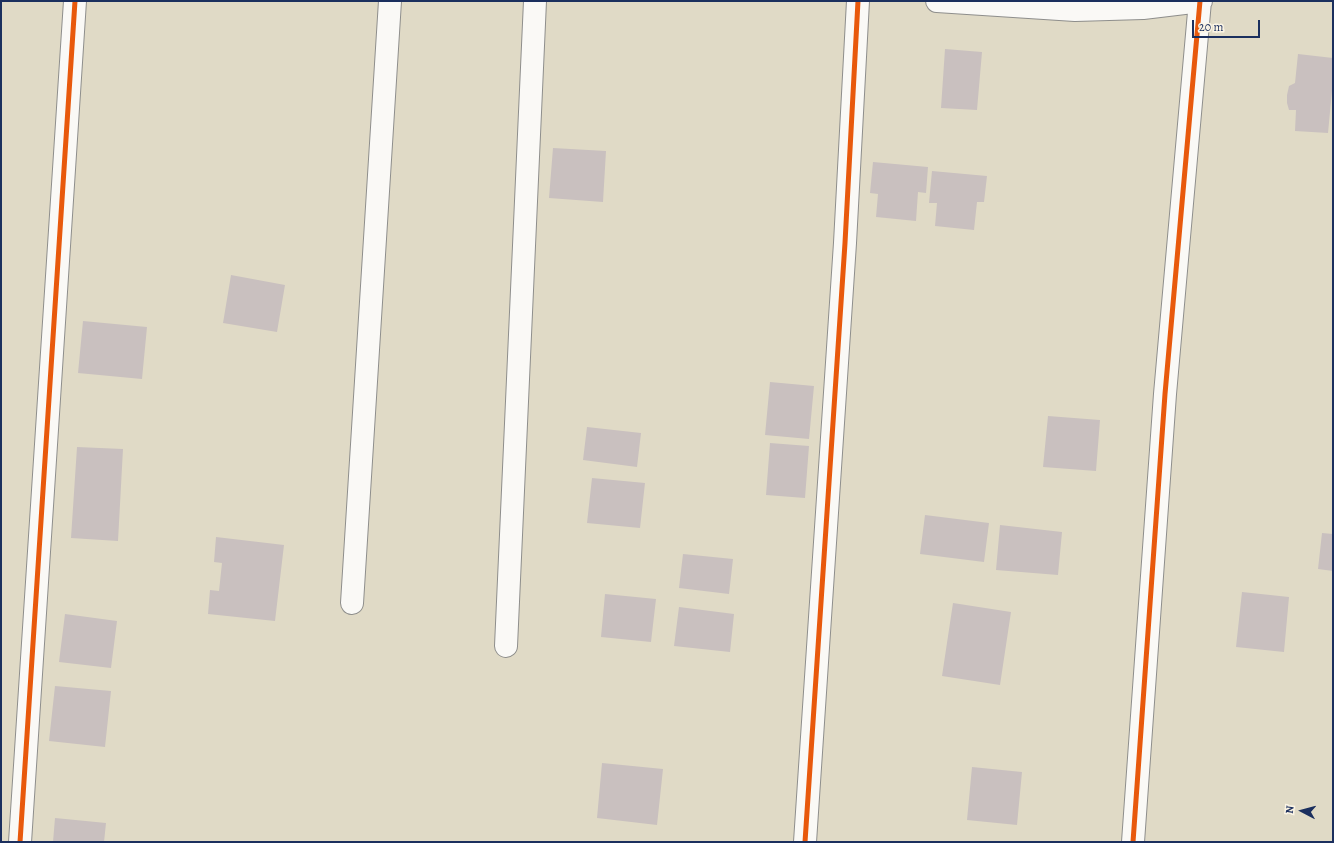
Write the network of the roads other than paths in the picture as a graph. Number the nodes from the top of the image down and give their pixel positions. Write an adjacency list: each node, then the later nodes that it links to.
1 (75, 1): 9 (street)
2 (390, 1): 7 (street)
3 (535, 1): 8 (street)
4 (858, 1): 10 (street)
5 (937, 1): 6 (street)
6 (1200, 1): 11 (street)
7 (352, 603)
8 (506, 646)
9 (20, 842)
10 (805, 842)
11 (1133, 842)

